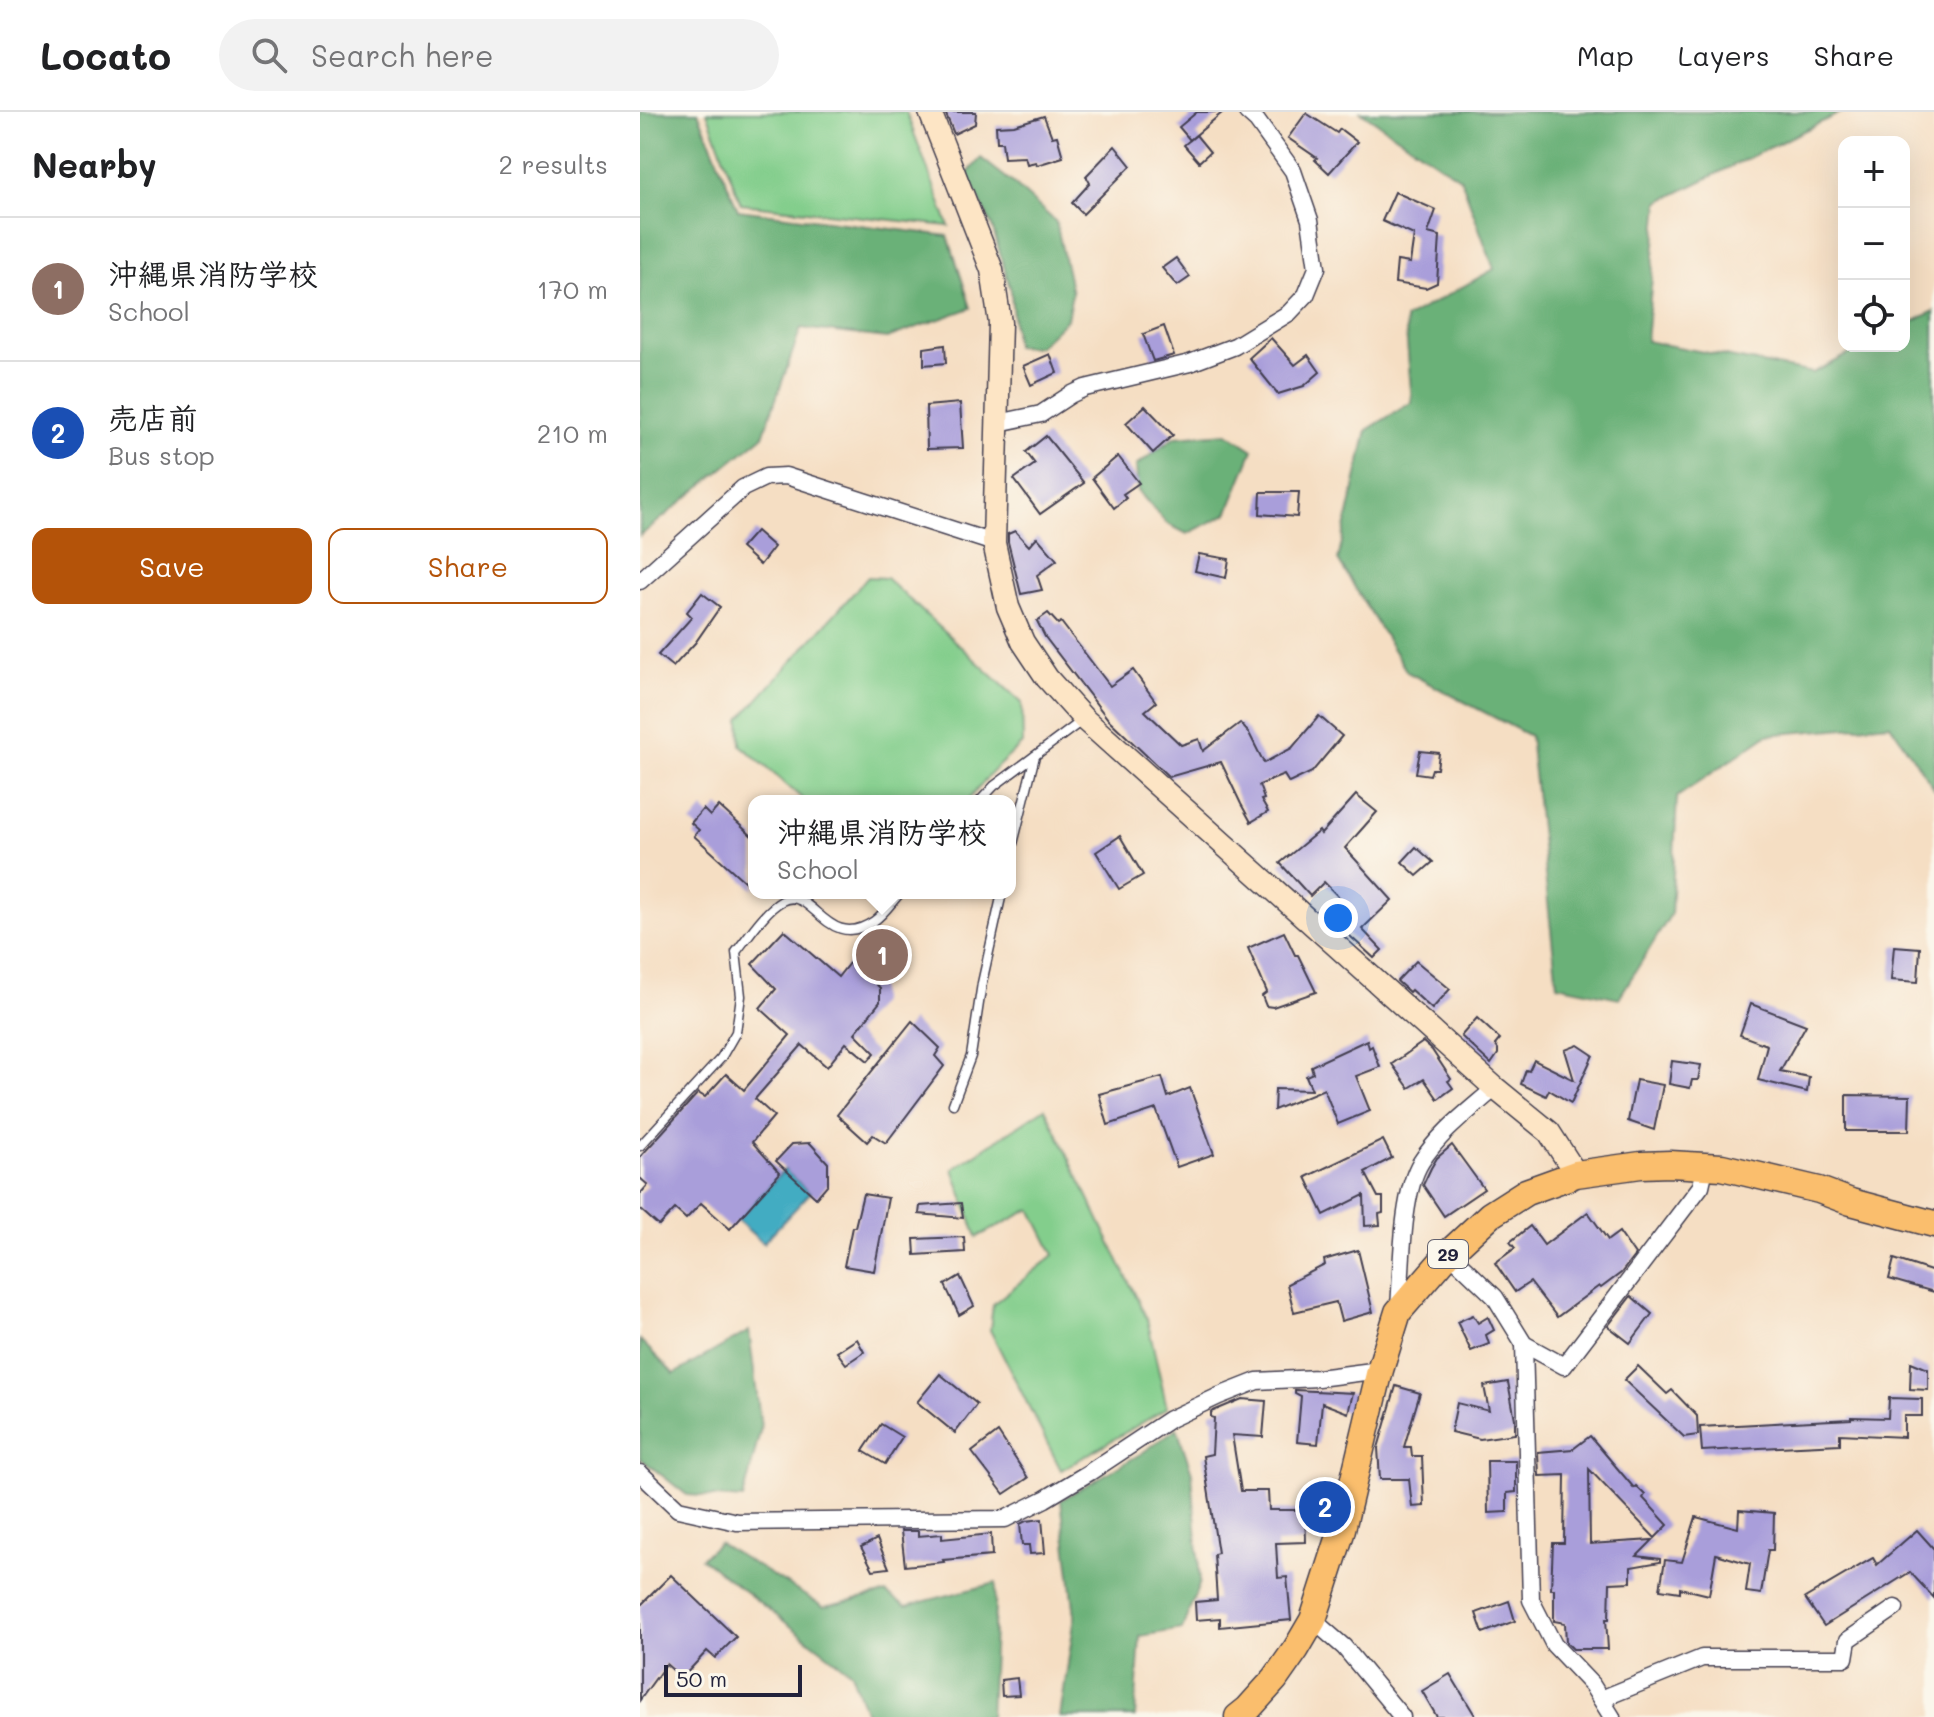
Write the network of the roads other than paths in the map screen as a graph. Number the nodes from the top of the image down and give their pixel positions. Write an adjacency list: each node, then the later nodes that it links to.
1 (930, 112): 3 (street)
2 (1247, 112): 3 (street)
3 (998, 423): 4 (street)
4 (994, 543): 5 (street); 6 (street)
5 (640, 581)
6 (1084, 719): 7 (lane); 14 (street)
7 (1036, 755): 8 (lane); 9 (lane)
8 (986, 795)
9 (1016, 833)
10 (785, 899): 12 (lane)
11 (785, 899): 16 (lane)
12 (895, 899)
13 (1001, 899): 15 (lane)
14 (1495, 1088): 18 (street); 21 (street)
15 (953, 1104)
16 (640, 1146)
17 (1706, 1164): 18 (main road, 29); 19 (main road, 29); 22 (street)
18 (1576, 1174): 20 (main road, 29)
19 (1934, 1224)
20 (1449, 1253): 21 (main road, 29); 22 (street)
21 (1398, 1312): 23 (main road, 29)
22 (1524, 1344): 27 (street)
23 (1380, 1370): 24 (street); 26 (main road, 29)
24 (640, 1473)
25 (1895, 1608): 27 (street)
26 (1313, 1620): 28 (main road, 29); 29 (street)
27 (1601, 1699): 30 (street)
28 (1246, 1714)
29 (1402, 1717)
30 (1612, 1717)

